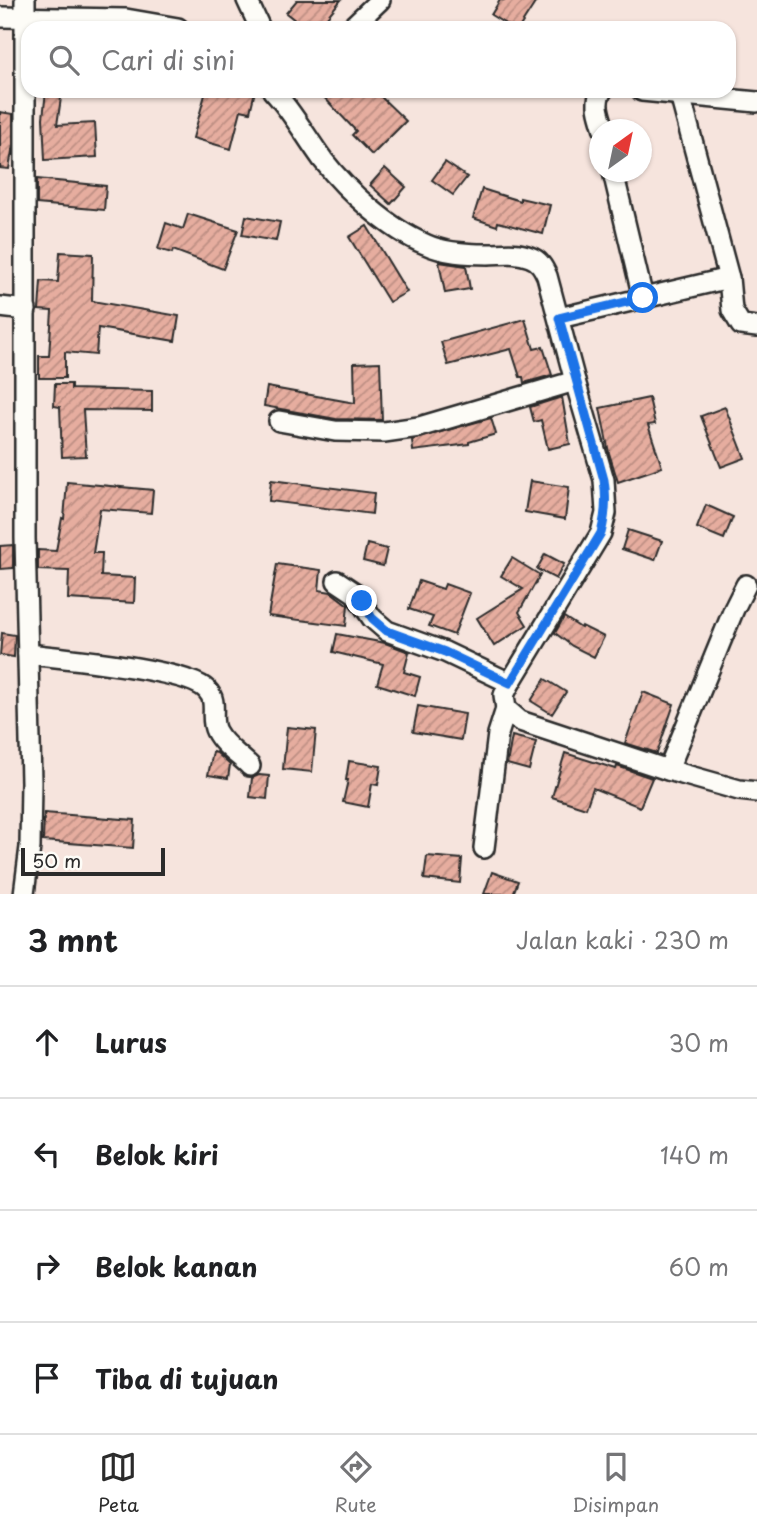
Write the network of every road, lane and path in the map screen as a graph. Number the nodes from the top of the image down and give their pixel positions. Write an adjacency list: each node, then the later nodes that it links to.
1 (247, 0): 6 (street)
2 (380, 0): 7 (street)
3 (25, 9): 4 (street); 5 (street)
4 (0, 17)
5 (138, 21)
6 (257, 21)
7 (358, 21)
8 (25, 98): 19 (street)
9 (282, 98): 20 (street)
10 (597, 98): 14 (street)
11 (681, 98): 16 (street)
12 (718, 98): 13 (street)
13 (757, 102)
14 (601, 119)
15 (615, 182): 17 (street)
16 (729, 278): 17 (street); 21 (street)
17 (643, 298): 20 (street)
18 (0, 307): 19 (street)
19 (26, 310): 26 (street)
20 (559, 318): 22 (street)
21 (757, 327)
22 (575, 381): 23 (street); 27 (street)
23 (279, 421)
24 (337, 581): 27 (street)
25 (746, 585): 30 (street)
26 (28, 653): 29 (street); 33 (street)
27 (510, 683): 28 (street)
28 (506, 709): 30 (street); 32 (street)
29 (250, 766)
30 (668, 770): 31 (street)
31 (757, 792)
32 (484, 848)
33 (24, 894)

